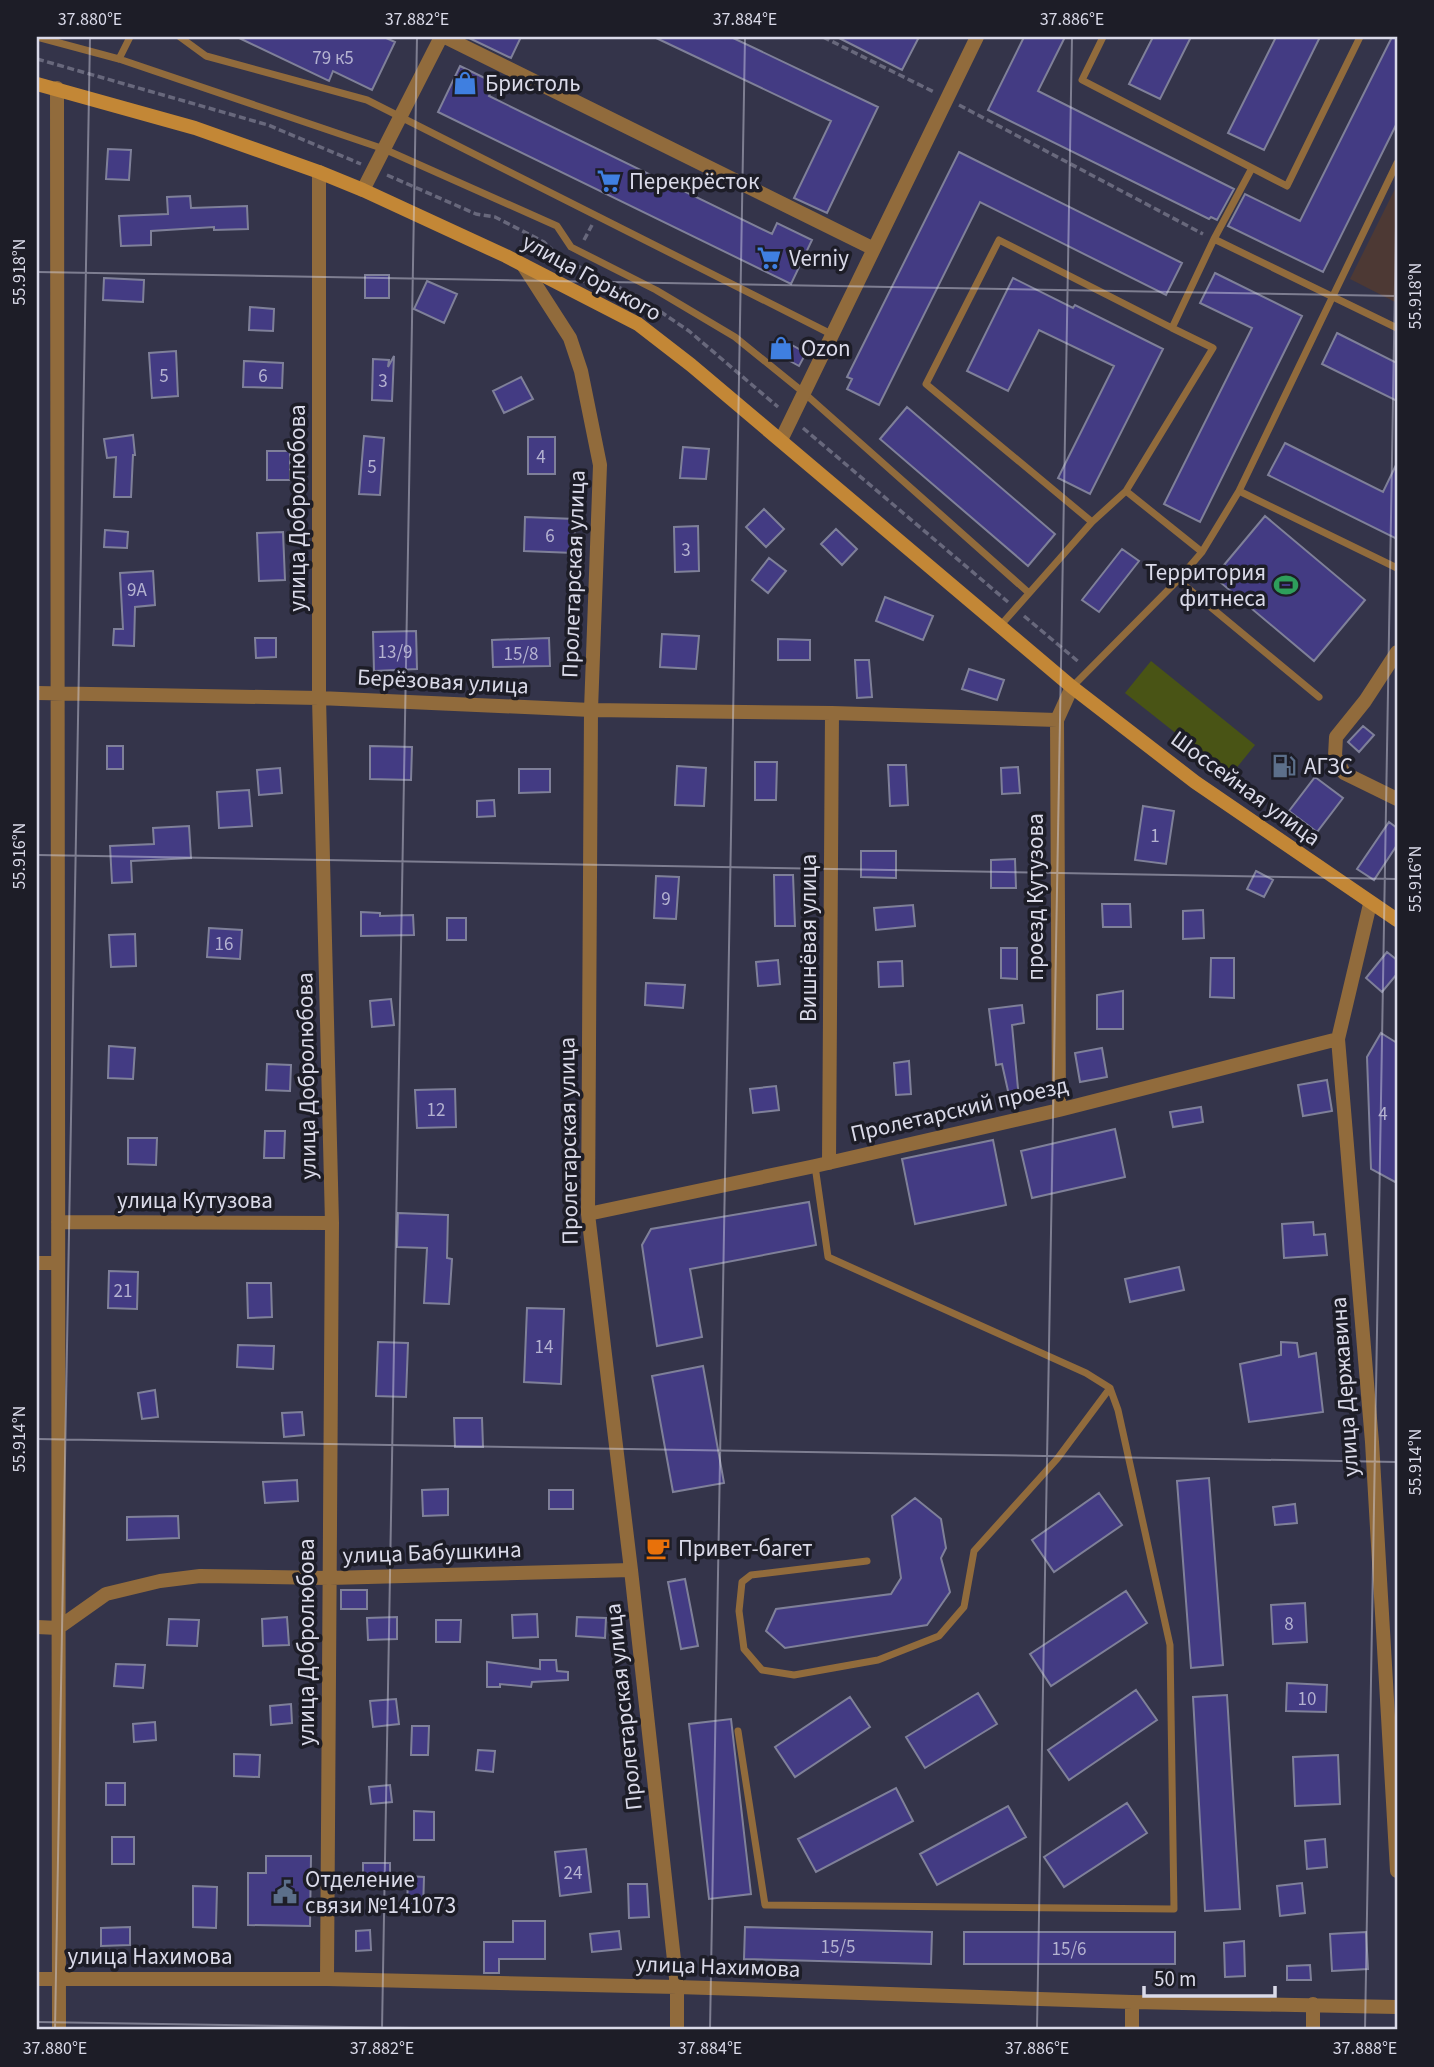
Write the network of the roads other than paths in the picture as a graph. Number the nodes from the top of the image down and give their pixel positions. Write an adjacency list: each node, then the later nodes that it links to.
1 (37, 37): 8 (lane)
2 (130, 37): 8 (lane)
3 (180, 37): 11 (lane)
4 (443, 37): 11 (street); 18 (street)
5 (977, 37): 18 (street)
6 (1103, 37): 14 (lane)
7 (1360, 37): 14 (lane)
8 (119, 59): 12 (lane)
9 (37, 84): 10 (main road, улица Горького)
10 (57, 88): 15 (main road, улица Горького); 37 (street)
11 (401, 116): 12 (street); 23 (lane)
12 (384, 149): 16 (street); 24 (lane)
13 (1397, 163): 20 (lane)
14 (1252, 168): 17 (lane)
15 (319, 172): 16 (main road, улица Горького); 39 (street, улица Добролюбова)
16 (363, 190): 19 (main road, улица Горького)
17 (1214, 239): 20 (lane); 21 (lane)
18 (872, 248): 23 (street)
19 (523, 265): 25 (main road, улица Горького); 40 (street, Пролетарская улица)
20 (1332, 295): 22 (lane); 27 (lane)
21 (1172, 328): 26 (lane); 28 (lane)
22 (1397, 328)
23 (831, 334): 24 (street)
24 (803, 392): 25 (street); 32 (lane)
25 (780, 440): 33 (main road, улица Горького)
26 (1126, 491): 28 (lane); 29 (lane)
27 (1238, 491): 29 (lane); 30 (lane)
28 (1093, 522): 32 (lane)
29 (1202, 552): 31 (lane)
30 (1397, 568)
31 (1178, 580): 35 (lane); 38 (lane)
32 (1029, 593): 33 (lane)
33 (999, 626): 35 (main road, улица Горького)
34 (1397, 652): 43 (street)
35 (1072, 687): 42 (street, проезд Кутузова); 44 (main road, Шоссейная улица)
36 (37, 693): 37 (street, Берёзовая улица)
37 (59, 693): 39 (street, Берёзовая улица); 50 (street)
38 (1319, 697)
39 (319, 698): 40 (street, Берёзовая улица); 51 (street, улица Добролюбова)
40 (591, 710): 41 (street, Берёзовая улица); 49 (street, Пролетарская улица)
41 (832, 713): 42 (street, Берёзовая улица); 48 (street, Вишнёвая улица)
42 (1057, 720): 47 (street, проезд Кутузова)
43 (1397, 799)
44 (1370, 904): 45 (main road, Шоссейная улица); 46 (street, улица Державина)
45 (1397, 920)
46 (1339, 1039): 47 (street, Пролетарский проезд); 61 (street, улица Державина)
47 (1059, 1110): 48 (street, Пролетарский проезд)
48 (822, 1165): 49 (street, Пролетарский проезд); 54 (lane)
49 (588, 1214): 56 (street, Пролетарская улица)
50 (58, 1222): 51 (street, улица Кутузова); 53 (street)
51 (332, 1223): 57 (street, улица Добролюбова)
52 (37, 1263): 53 (street)
53 (58, 1263): 59 (street)
54 (1110, 1388): 55 (lane); 60 (lane)
55 (867, 1561)
56 (631, 1570): 57 (street, улица Бабушкина); 65 (street, Пролетарская улица)
57 (329, 1578): 59 (street, улица Бабушкина); 64 (street, улица Добролюбова)
58 (37, 1627): 59 (street)
59 (58, 1628): 63 (street)
60 (738, 1731)
61 (1397, 1871)
62 (37, 1979): 63 (street, улица Нахимова)
63 (59, 1979): 64 (street, улица Нахимова); 69 (street)
64 (327, 1979): 65 (street, улица Нахимова)
65 (677, 1987): 66 (street, улица Нахимова); 70 (street, Пролетарская улица)
66 (1132, 2002): 67 (street, улица Нахимова); 71 (street)
67 (1313, 2004): 68 (street, улица Нахимова); 72 (street)
68 (1397, 2007)
69 (59, 2030)
70 (677, 2030)
71 (1132, 2030)
72 (1313, 2030)

